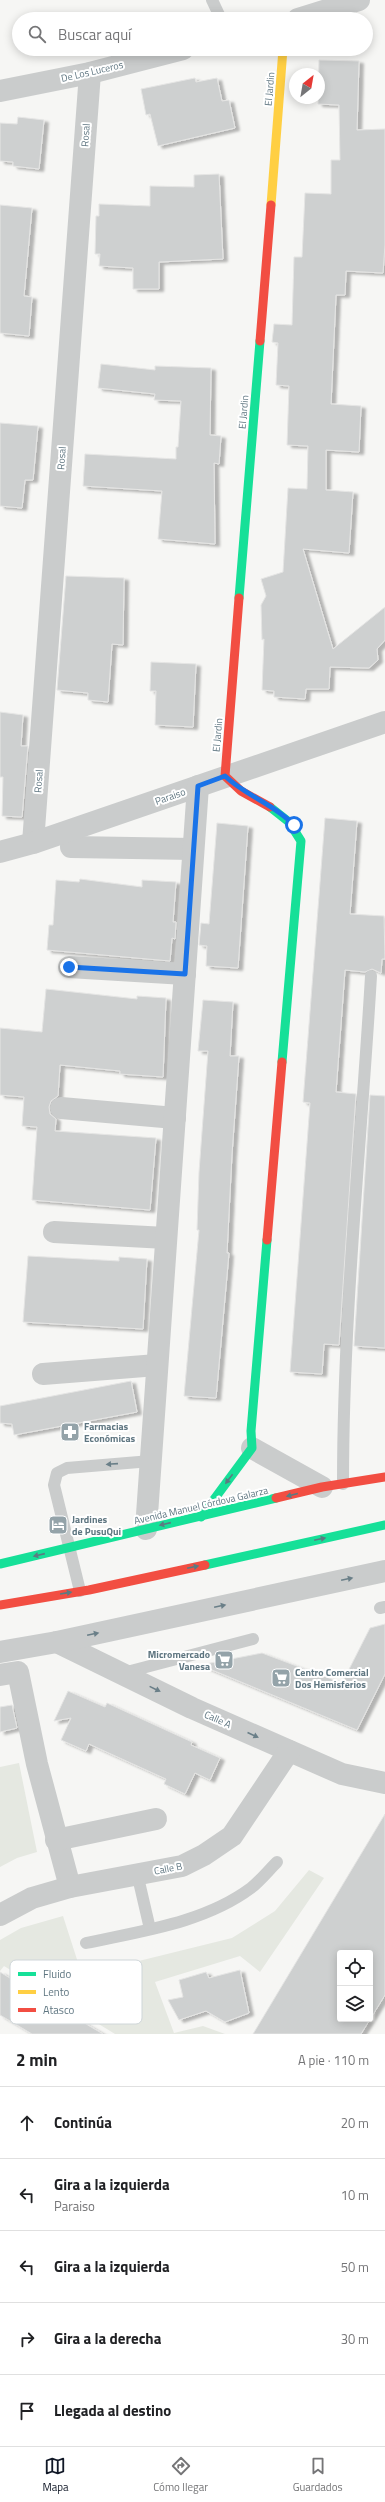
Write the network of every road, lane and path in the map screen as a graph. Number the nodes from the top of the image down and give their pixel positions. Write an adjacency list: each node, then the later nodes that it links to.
1 (212, 0): 3 (lane)
2 (359, 0): 4 (street)
3 (218, 12)
4 (320, 12)
5 (156, 56): 7 (street, De Los Luceros)
6 (282, 56): 10 (street, El Jardin)
7 (90, 73): 8 (street, De Los Luceros); 12 (street, Rosal)
8 (0, 90)
9 (385, 722): 10 (street, Paraiso)
10 (225, 776): 11 (street, Paraiso); 25 (street)
11 (198, 786): 12 (street, Paraiso); 14 (street)
12 (33, 843): 15 (street, Paraiso)
13 (71, 848): 14 (street)
14 (193, 849): 17 (street)
15 (0, 852)
16 (69, 967): 17 (street)
17 (185, 974): 20 (street)
18 (371, 976): 28 (lane)
19 (61, 1108): 20 (street)
20 (174, 1118): 22 (street)
21 (54, 1232): 22 (street)
22 (166, 1238): 23 (street)
23 (157, 1365): 24 (street); 26 (street)
24 (43, 1374)
25 (252, 1448): 28 (street); 29 (street, one-way to 29)
26 (151, 1461): 31 (street); 32 (lane, one-way to 32)
27 (385, 1477): 28 (street, Avenida Manuel Córdova Galarza)
28 (332, 1486): 29 (street, Avenida Manuel Córdova Galarza, one-way to 29)
29 (201, 1516): 31 (street, Avenida Manuel Córdova Galarza, one-way to 31)
30 (385, 1525): 35 (street, one-way to 30)
31 (146, 1529): 32 (street, Avenida Manuel Córdova Galarza)
32 (69, 1548): 33 (street, Avenida Manuel Córdova Galarza, one-way to 33); 35 (lane)
33 (0, 1564)
34 (385, 1571): 38 (street, one-way to 34)
35 (80, 1591): 36 (street, one-way to 35)
36 (0, 1605)
37 (253, 1639): 40 (lane)
38 (57, 1642): 39 (street); 40 (street, Calle A)
39 (0, 1652)
40 (122, 1673): 42 (street, Calle A, one-way to 42)
41 (0, 1676): 45 (street)
42 (289, 1751): 43 (street, Calle A); 47 (street, Calle B)
43 (384, 1779)
44 (156, 1819): 45 (street)
45 (56, 1840): 48 (street)
46 (277, 1862): 50 (lane)
47 (138, 1873): 48 (street, Calle B); 50 (lane)
48 (70, 1887): 49 (street, Calle B)
49 (0, 1915)
50 (150, 1929): 51 (lane)
51 (86, 1943)

